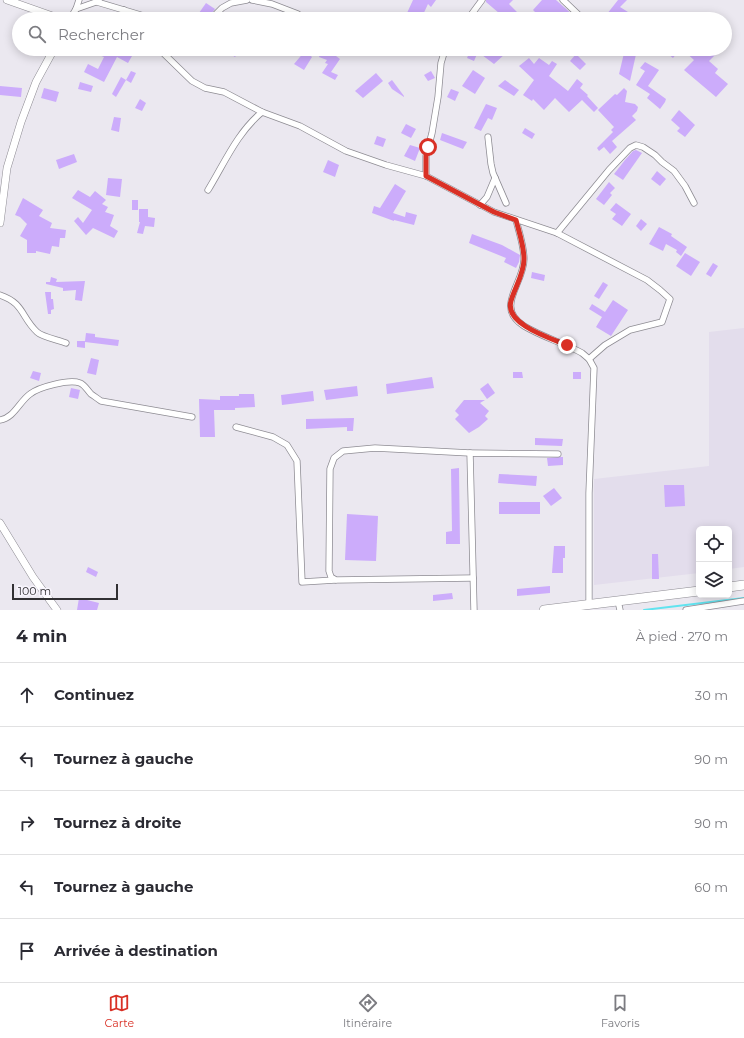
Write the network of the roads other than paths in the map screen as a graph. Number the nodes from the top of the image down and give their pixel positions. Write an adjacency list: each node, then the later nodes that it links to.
1 (7, 0): 10 (street)
2 (79, 0): 8 (street)
3 (247, 0): 13 (street)
4 (252, 0): 14 (street)
5 (482, 0): 15 (street)
6 (563, 0): 16 (street)
7 (99, 1): 8 (street); 9 (street)
8 (76, 8): 11 (street)
9 (123, 10): 12 (street)
10 (41, 12)
11 (74, 12)
12 (130, 12)
13 (218, 12)
14 (293, 12)
15 (473, 12)
16 (576, 12)
17 (50, 56): 25 (street)
18 (166, 56): 20 (street)
19 (443, 56): 22 (street)
20 (262, 112): 22 (street); 24 (street)
21 (488, 137): 23 (street)
22 (426, 176): 28 (street)
23 (495, 178): 26 (street); 28 (street)
24 (208, 190)
25 (1, 198): 30 (street)
26 (506, 203)
27 (694, 203): 31 (street)
28 (480, 205): 29 (street)
29 (516, 220): 31 (street); 34 (street)
30 (0, 223)
31 (557, 233): 34 (street)
32 (0, 295): 33 (street)
33 (66, 343)
34 (589, 359): 47 (street)
35 (192, 417): 36 (street)
36 (0, 420)
37 (236, 428): 42 (street)
38 (470, 453): 39 (street); 41 (street); 42 (street)
39 (558, 454)
40 (0, 523): 49 (street)
41 (473, 578): 42 (street); 50 (street)
42 (336, 580)
43 (744, 585): 44 (main road)
44 (732, 587)
45 (696, 592): 48 (main road)
46 (744, 602): 52 (street)
47 (589, 604): 48 (main road); 51 (main road)
48 (619, 605)
49 (57, 610)
50 (474, 610)
51 (544, 610)
52 (686, 610)

